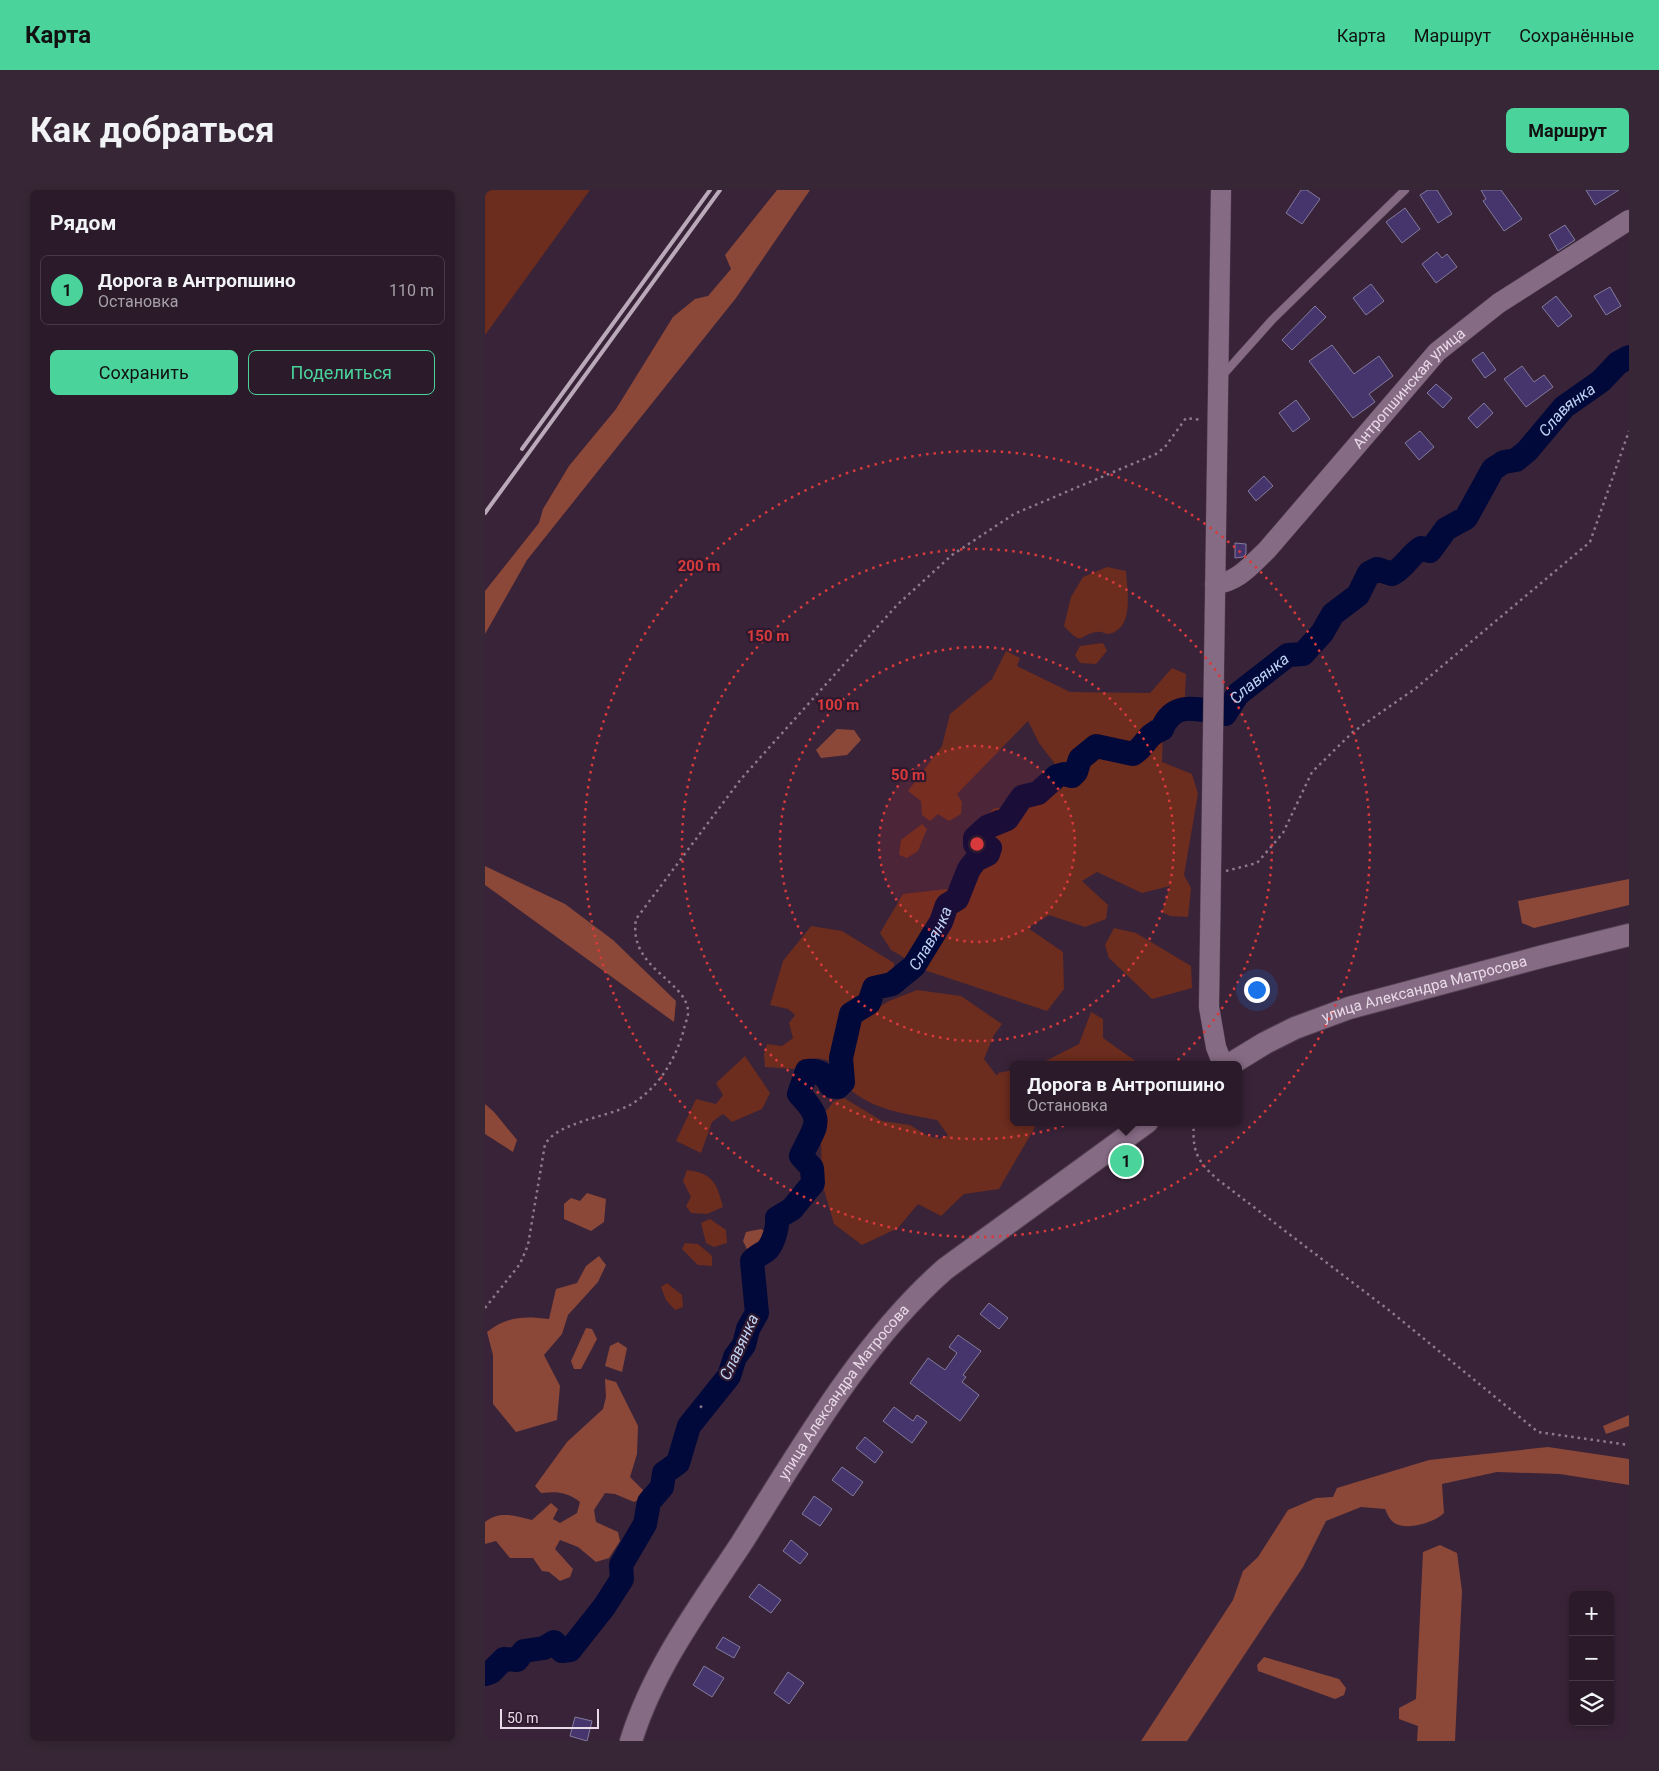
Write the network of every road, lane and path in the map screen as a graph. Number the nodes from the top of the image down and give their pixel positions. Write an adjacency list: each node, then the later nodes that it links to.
1 (1221, 190): 4 (street)
2 (1405, 190): 4 (lane)
3 (1629, 220): 7 (street, Антропшинская улица)
4 (1219, 380): 5 (street)
5 (1218, 425): 7 (street); 14 (path)
6 (1629, 431): 8 (path)
7 (1215, 584): 8 (street)
8 (1210, 874): 10 (street)
9 (1629, 935): 11 (main road, улица Александра Матросова)
10 (1222, 1061)
11 (1236, 1061)
12 (1141, 1126): 18 (main road, улица Александра Матросова)
13 (1194, 1126): 17 (path)
14 (485, 1308)
15 (700, 1406): 16 (path)
16 (705, 1410)
17 (1629, 1446)
18 (631, 1741)

